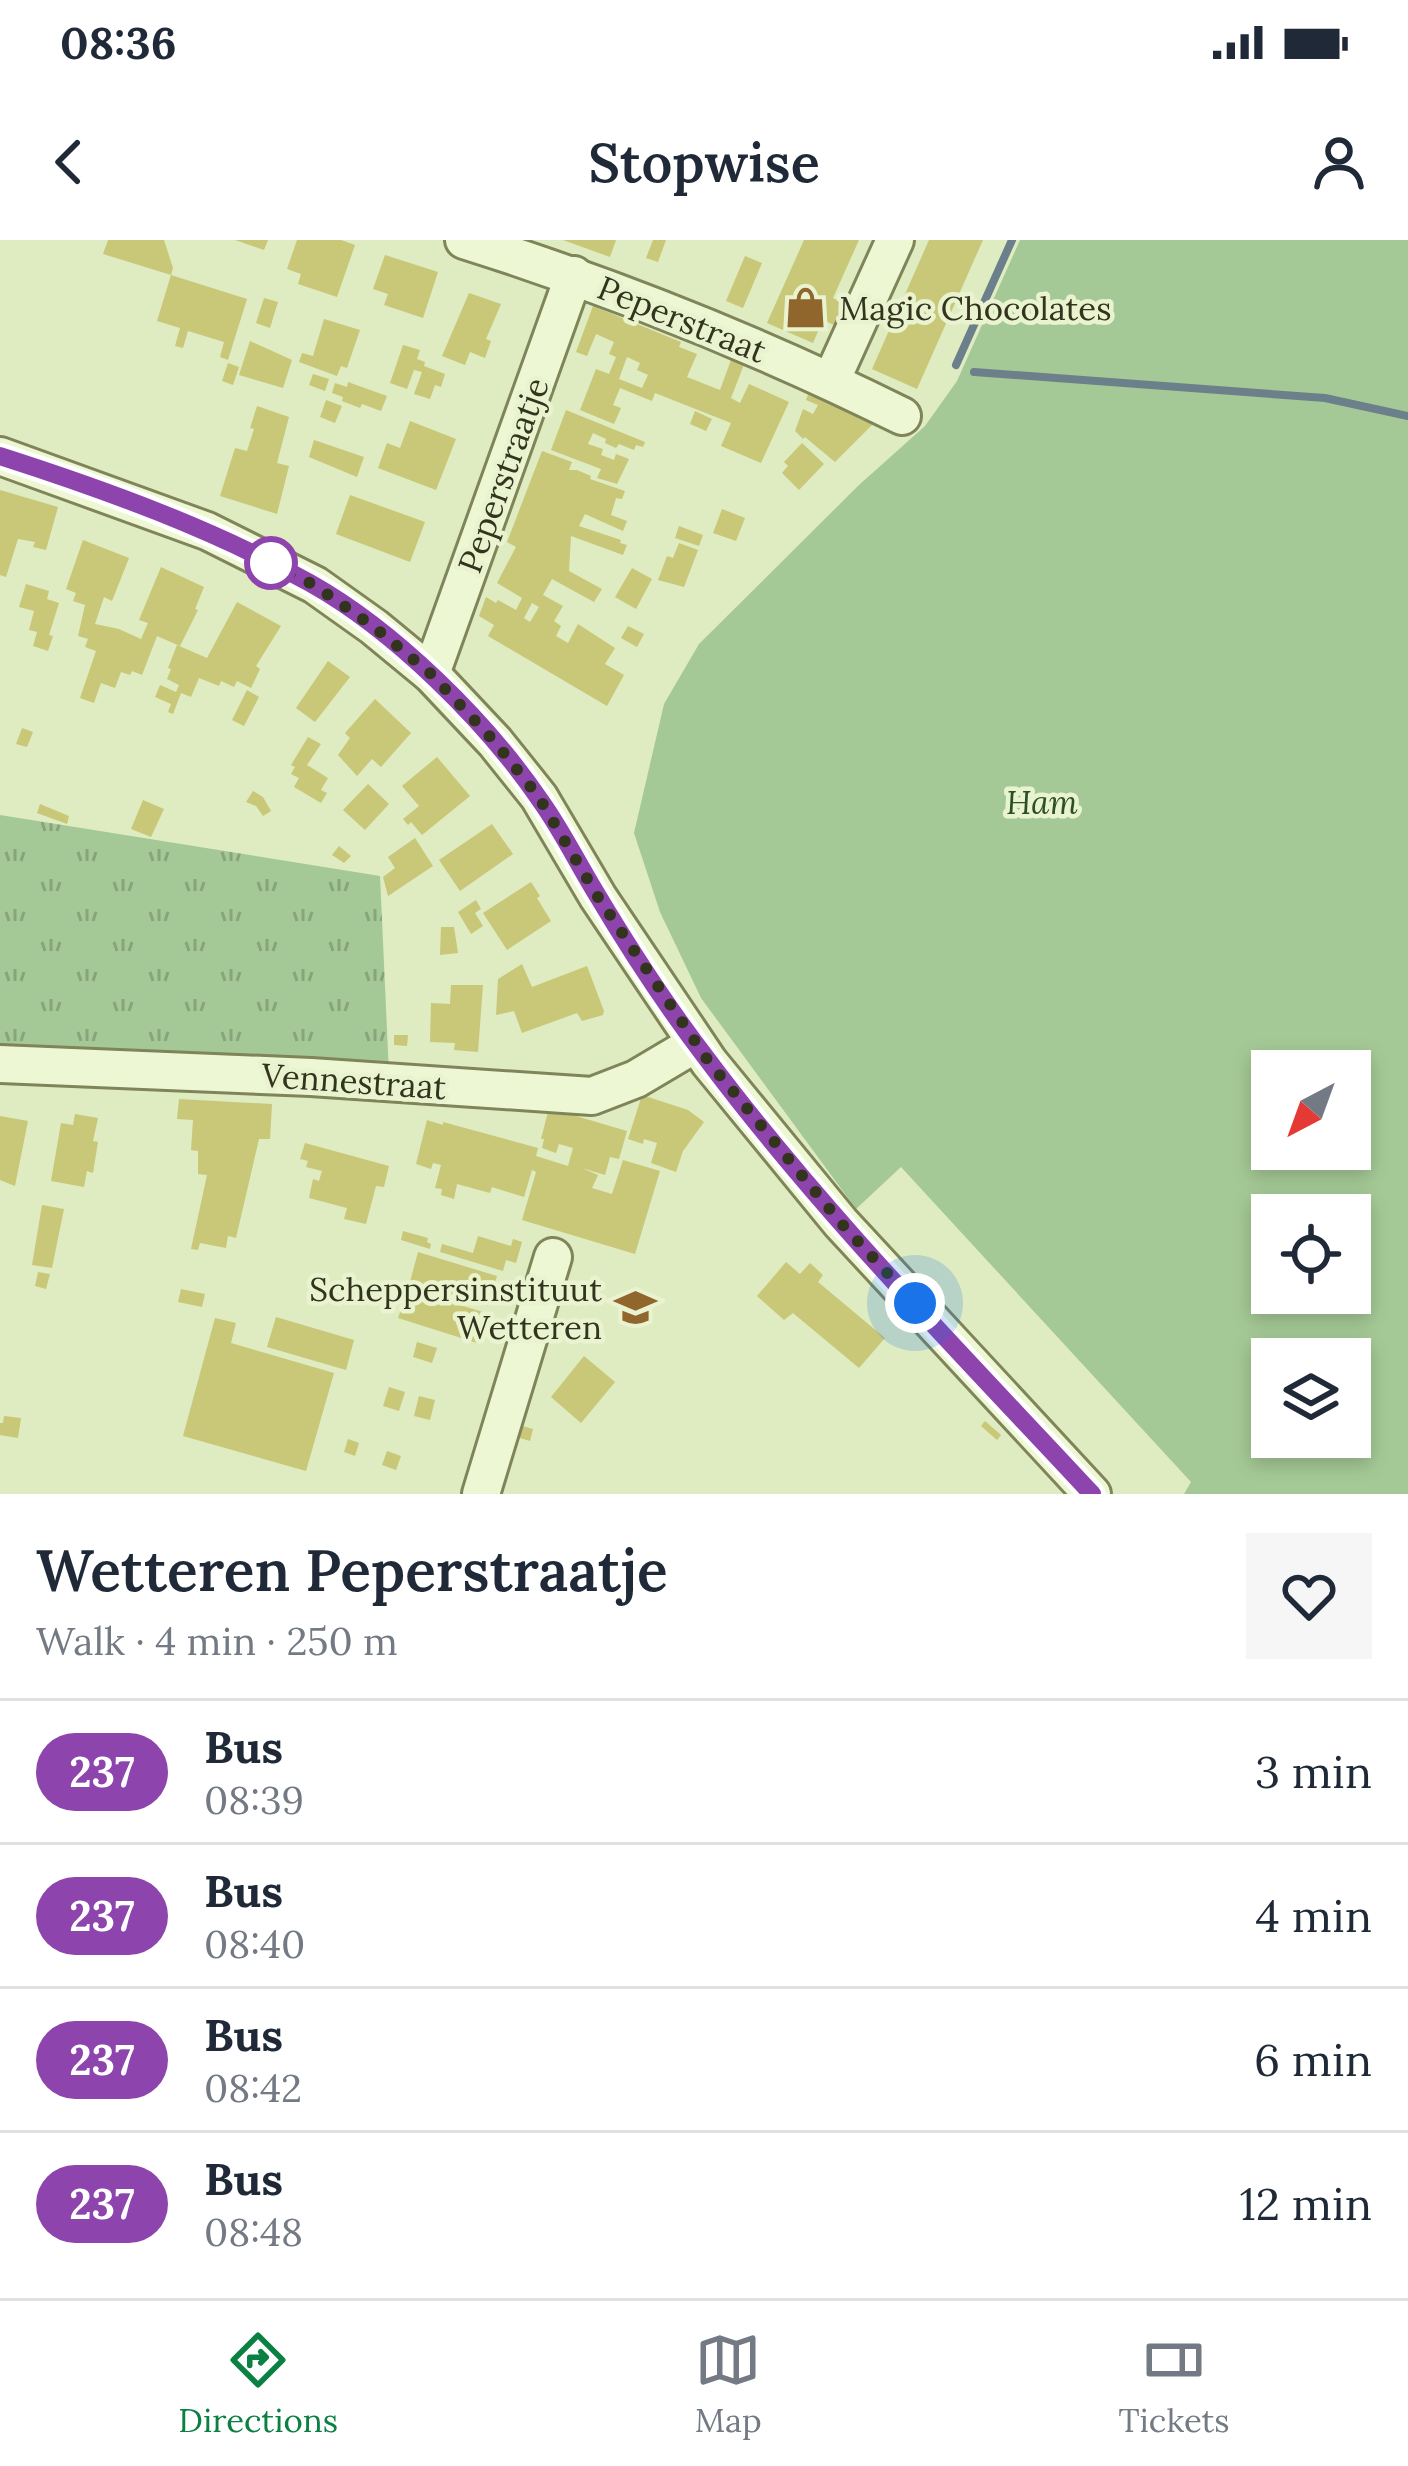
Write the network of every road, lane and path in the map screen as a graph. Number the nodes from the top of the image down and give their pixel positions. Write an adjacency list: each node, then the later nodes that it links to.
1 (464, 240): 3 (street, Peperstraat)
2 (896, 240): 4 (street)
3 (574, 275): 4 (street, Peperstraat); 7 (street, Peperstraatje)
4 (831, 381): 5 (street, Peperstraat)
5 (902, 416)
6 (0, 456): 7 (street)
7 (431, 674): 8 (street)
8 (695, 1043): 9 (street, Vennestraat); 12 (street)
9 (0, 1064)
10 (553, 1256): 11 (street)
11 (481, 1494)
12 (1092, 1494)

